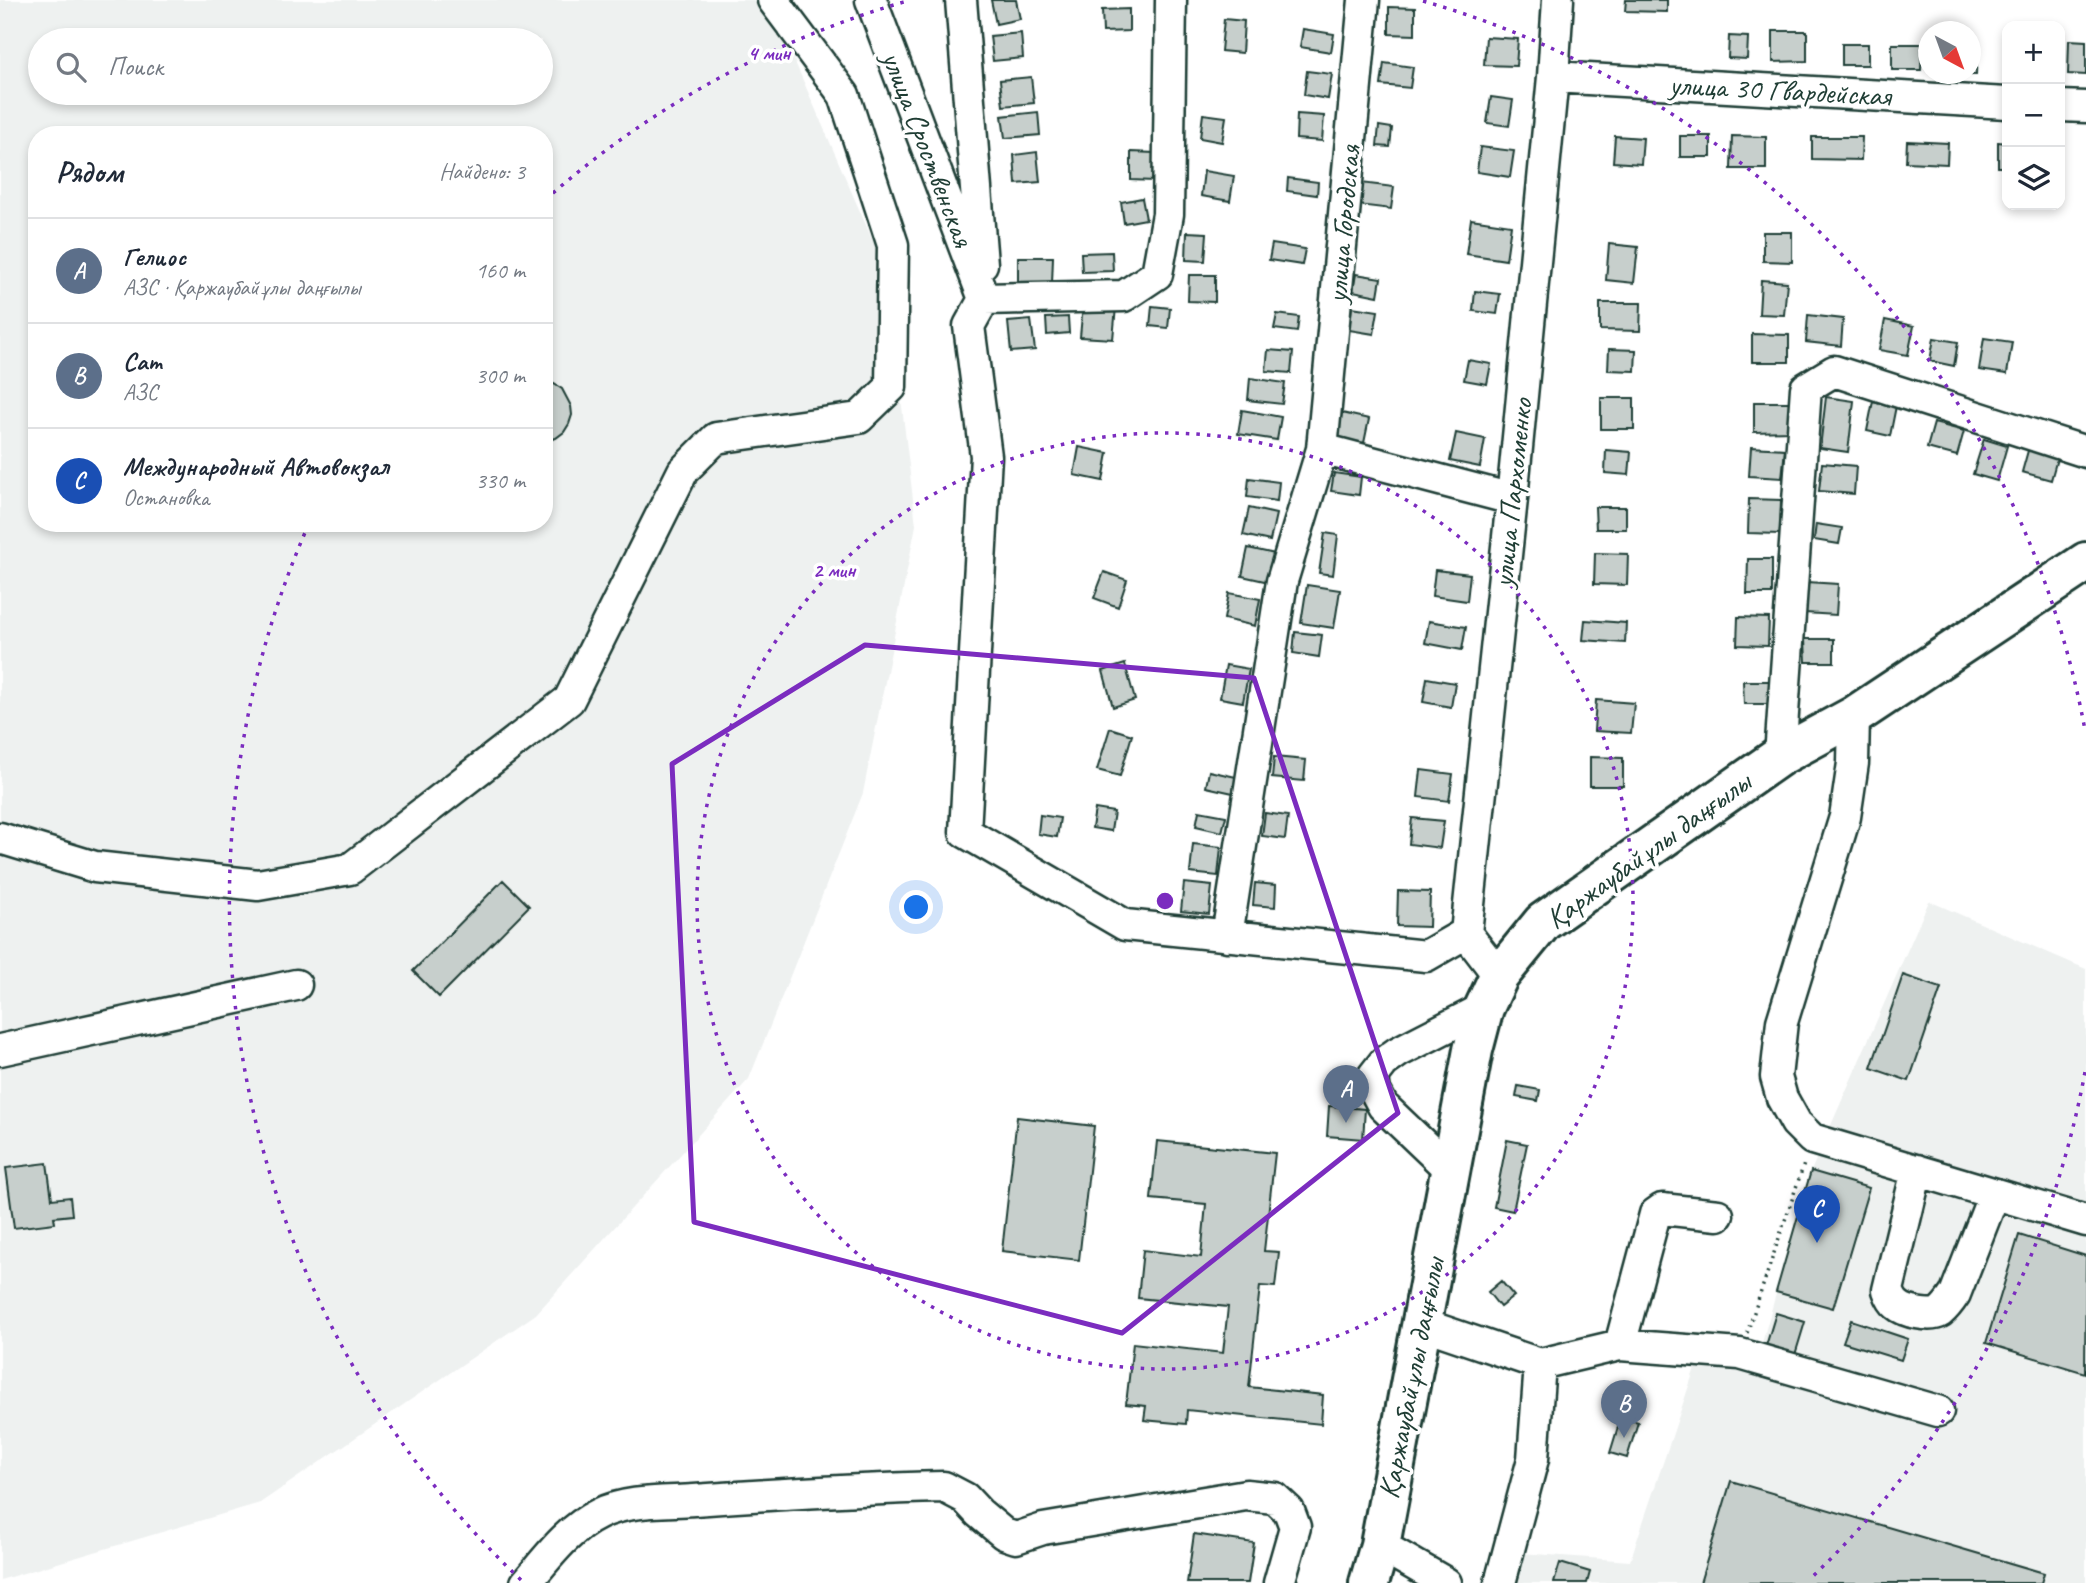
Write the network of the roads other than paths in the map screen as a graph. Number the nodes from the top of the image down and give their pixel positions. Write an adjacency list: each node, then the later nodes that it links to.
1 (773, 0): 18 (street)
2 (871, 0): 11 (street, улица Сроственская)
3 (961, 0): 11 (street)
4 (1171, 0): 11 (street)
5 (1364, 0): 12 (street, улица Городская)
6 (1558, 0): 7 (street, улица Пархоменко)
7 (1553, 77): 8 (street, улица 30 Гвардейская); 14 (street, улица Пархоменко)
8 (2002, 103)
9 (2065, 106): 10 (street)
10 (2086, 107)
11 (984, 299): 20 (street)
12 (1322, 449): 14 (street); 20 (street, улица Городская)
13 (2086, 452): 17 (street)
14 (1512, 499): 19 (street, улица Пархоменко)
15 (2086, 562): 16 (highway, Қаржаубайұлы даңғылы)
16 (1854, 716): 17 (highway, Қаржаубайұлы даңғылы); 25 (street)
17 (1780, 756): 22 (highway, Қаржаубайұлы даңғылы)
18 (0, 838)
19 (1466, 933): 20 (street); 22 (street)
20 (1227, 936)
21 (296, 985): 23 (street)
22 (1491, 992): 24 (highway, Қаржаубайұлы даңғылы); 24 (street)
23 (0, 1050)
24 (1450, 1170): 29 (highway, Қаржаубайұлы даңғылы)
25 (1917, 1171): 26 (street); 26 (street)
26 (1994, 1194): 28 (street)
27 (1718, 1215): 30 (street)
28 (2086, 1221)
29 (1422, 1324): 31 (street); 33 (highway, Қаржаубайұлы даңғылы)
30 (1620, 1345): 31 (street); 32 (street)
31 (1540, 1364): 38 (street)
32 (1938, 1411)
33 (1380, 1545): 36 (highway, Қаржаубайұлы даңғылы); 37 (street)
34 (526, 1583): 35 (street)
35 (1279, 1583)
36 (1369, 1583)
37 (1446, 1583)
38 (1500, 1583)

